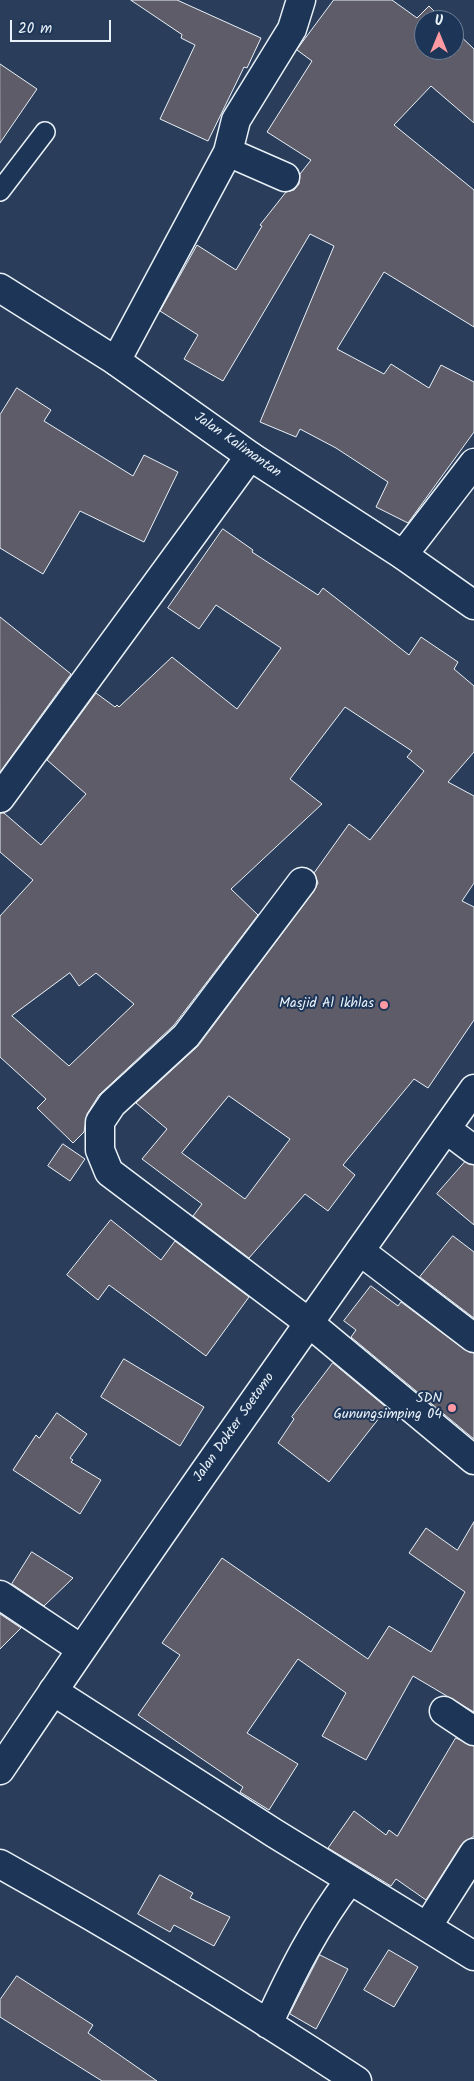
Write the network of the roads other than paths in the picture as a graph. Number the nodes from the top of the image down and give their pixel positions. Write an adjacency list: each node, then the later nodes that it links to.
1 (301, 0): 3 (street)
2 (45, 132): 5 (lane)
3 (228, 152): 4 (street); 7 (street)
4 (285, 177)
5 (0, 190)
6 (0, 288): 7 (street, Jalan Kalimantan)
7 (116, 361): 8 (street, Jalan Kalimantan)
8 (250, 456): 10 (street, Jalan Kalimantan); 12 (street)
9 (474, 463): 10 (street)
10 (403, 555): 11 (street, Jalan Kalimantan)
11 (474, 605)
12 (0, 798)
13 (302, 882): 18 (street)
14 (474, 1089): 15 (street, Jalan Dokter Soetomo)
15 (446, 1129): 16 (street); 17 (street, Jalan Dokter Soetomo)
16 (474, 1150)
17 (360, 1251): 18 (street, Jalan Dokter Soetomo); 19 (street)
18 (308, 1322): 20 (street); 22 (street, Jalan Dokter Soetomo)
19 (474, 1338)
20 (474, 1460)
21 (0, 1595): 22 (street)
22 (81, 1649): 23 (street, Jalan Dokter Soetomo)
23 (53, 1691): 26 (street, Jalan Dokter Soetomo); 29 (street)
24 (444, 1711): 25 (street)
25 (474, 1731)
26 (0, 1770)
27 (474, 1853): 30 (street)
28 (0, 1864): 32 (street)
29 (350, 1880): 30 (street); 32 (street)
30 (427, 1927): 31 (street)
31 (474, 1956)
32 (268, 2024): 33 (street)
33 (357, 2081)

